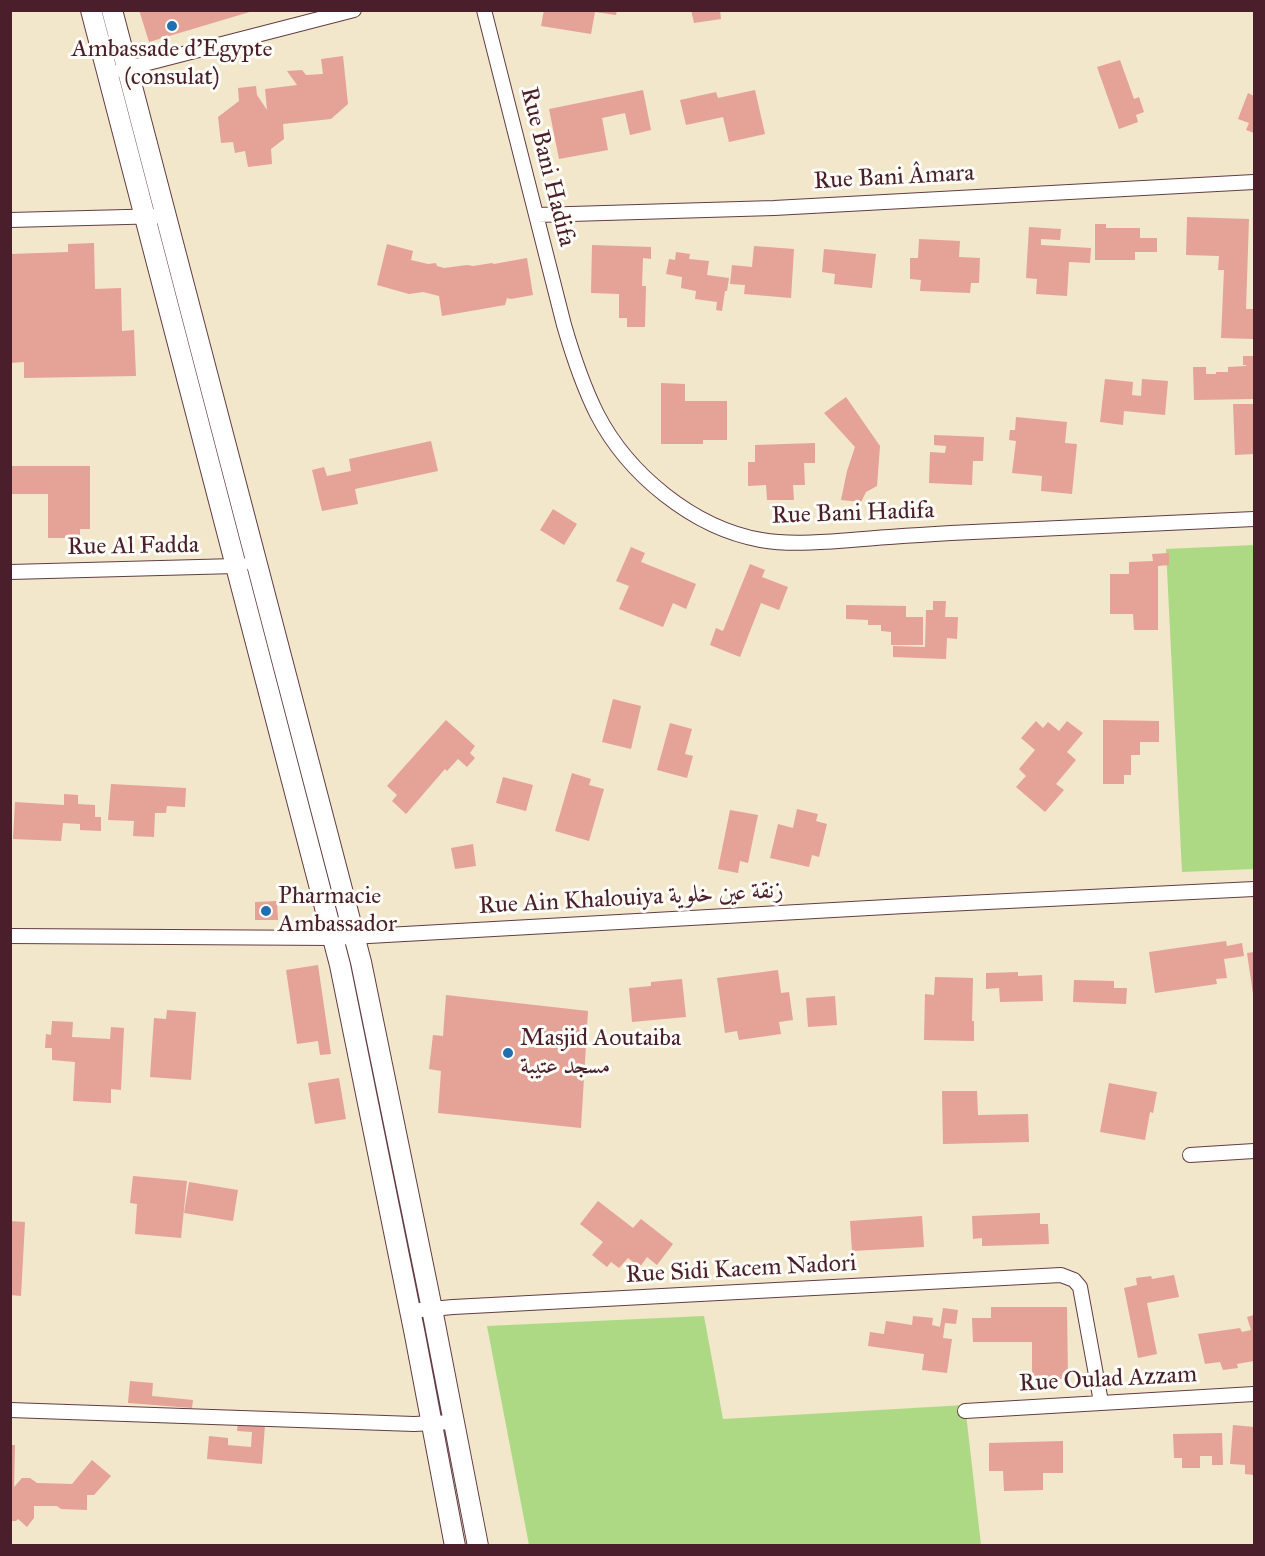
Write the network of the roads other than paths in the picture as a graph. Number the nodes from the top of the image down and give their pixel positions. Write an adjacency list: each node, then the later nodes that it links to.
1 (91, 10): 6 (street)
2 (112, 10): 5 (street)
3 (354, 10): 5 (street)
4 (484, 10): 8 (street, Rue Bani Hadifa)
5 (127, 69): 6 (street); 10 (street)
6 (107, 74): 9 (street)
7 (1254, 182): 8 (street, Rue Bani Âmara)
8 (537, 215): 12 (street, Rue Bani Hadifa)
9 (144, 216): 10 (street); 11 (street); 14 (street)
10 (165, 216): 13 (street)
11 (10, 220)
12 (1254, 519)
13 (255, 561): 14 (street, Rue Al Fadda); 18 (street)
14 (236, 567): 15 (street, Rue Al Fadda); 19 (street)
15 (10, 572)
16 (1254, 889): 18 (street, Rue Ain Khalouiya زنقة عين خلوية)
17 (10, 936): 19 (street, Rue Ain Khalouiya زنقة عين خلوية)
18 (355, 937): 19 (street, Rue Ain Khalouiya زنقة عين خلوية); 22 (street)
19 (333, 938): 23 (street)
20 (1254, 1151): 21 (street)
21 (1190, 1155)
22 (432, 1309): 23 (street, Rue Sidi Kacem Nadori); 25 (street, Rue Sidi Kacem Nadori); 28 (street)
23 (410, 1311): 29 (street)
24 (1254, 1394): 25 (street, Rue Oulad Azzam)
25 (1101, 1402): 27 (street, Rue Oulad Azzam)
26 (10, 1410): 29 (street)
27 (965, 1411)
28 (454, 1422): 29 (street); 31 (street)
29 (432, 1424): 30 (street)
30 (455, 1545)
31 (478, 1545)

